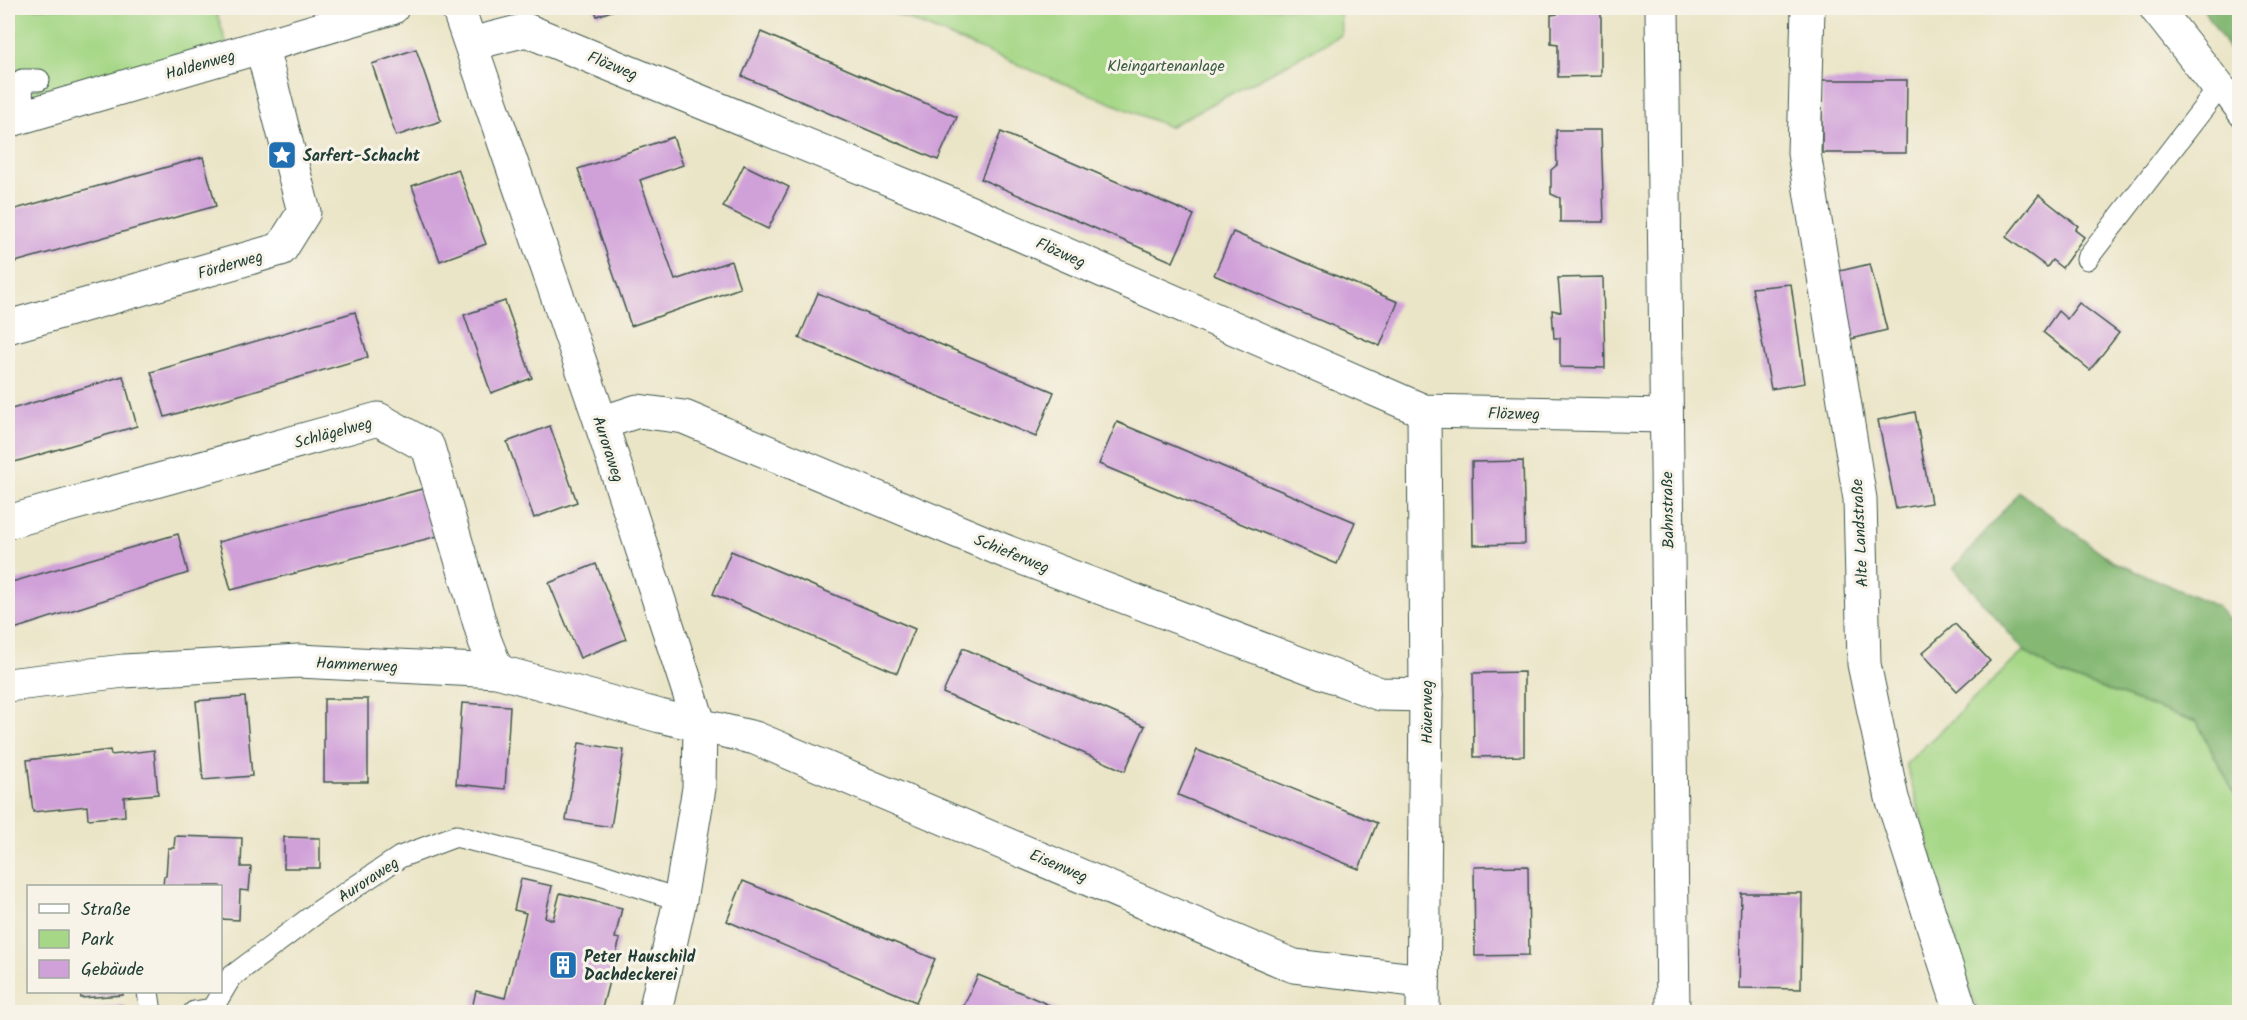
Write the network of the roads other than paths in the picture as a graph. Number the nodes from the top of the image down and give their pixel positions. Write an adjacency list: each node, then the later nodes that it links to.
1 (392, 8): 7 (street, Haldenweg)
2 (458, 8): 6 (street, Auroraweg)
3 (1662, 8): 15 (street, Bahnstraße)
4 (1809, 8): 31 (street, Alte Landstraße)
5 (2156, 8): 9 (street)
6 (471, 44): 14 (street, Flözweg); 16 (street, Auroraweg)
7 (262, 48): 11 (street, Haldenweg); 13 (street, Förderweg)
8 (39, 80): 11 (lane)
9 (2218, 88): 10 (lane); 12 (lane)
10 (2240, 116)
11 (15, 119)
12 (2087, 259)
13 (8, 327)
14 (1424, 411): 15 (street, Flözweg); 20 (street, Häuerweg)
15 (1665, 416): 30 (street, Bahnstraße)
16 (601, 423): 20 (street, Schieferweg); 21 (street, Auroraweg)
17 (8, 522): 18 (street, Schlägelweg)
18 (497, 671): 19 (street, Hammerweg); 21 (street, Hammerweg)
19 (8, 685)
20 (1426, 695): 26 (street, Häuerweg)
21 (700, 726): 22 (street, Auroraweg); 26 (street, Eisenweg)
22 (680, 900): 23 (lane, Auroraweg); 29 (street, Auroraweg)
23 (222, 992)
24 (148, 993): 27 (lane)
25 (222, 993): 28 (lane, Auroraweg)
26 (1423, 997)
27 (151, 1012)
28 (194, 1012)
29 (655, 1012)
30 (1673, 1012)
31 (1961, 1012)

